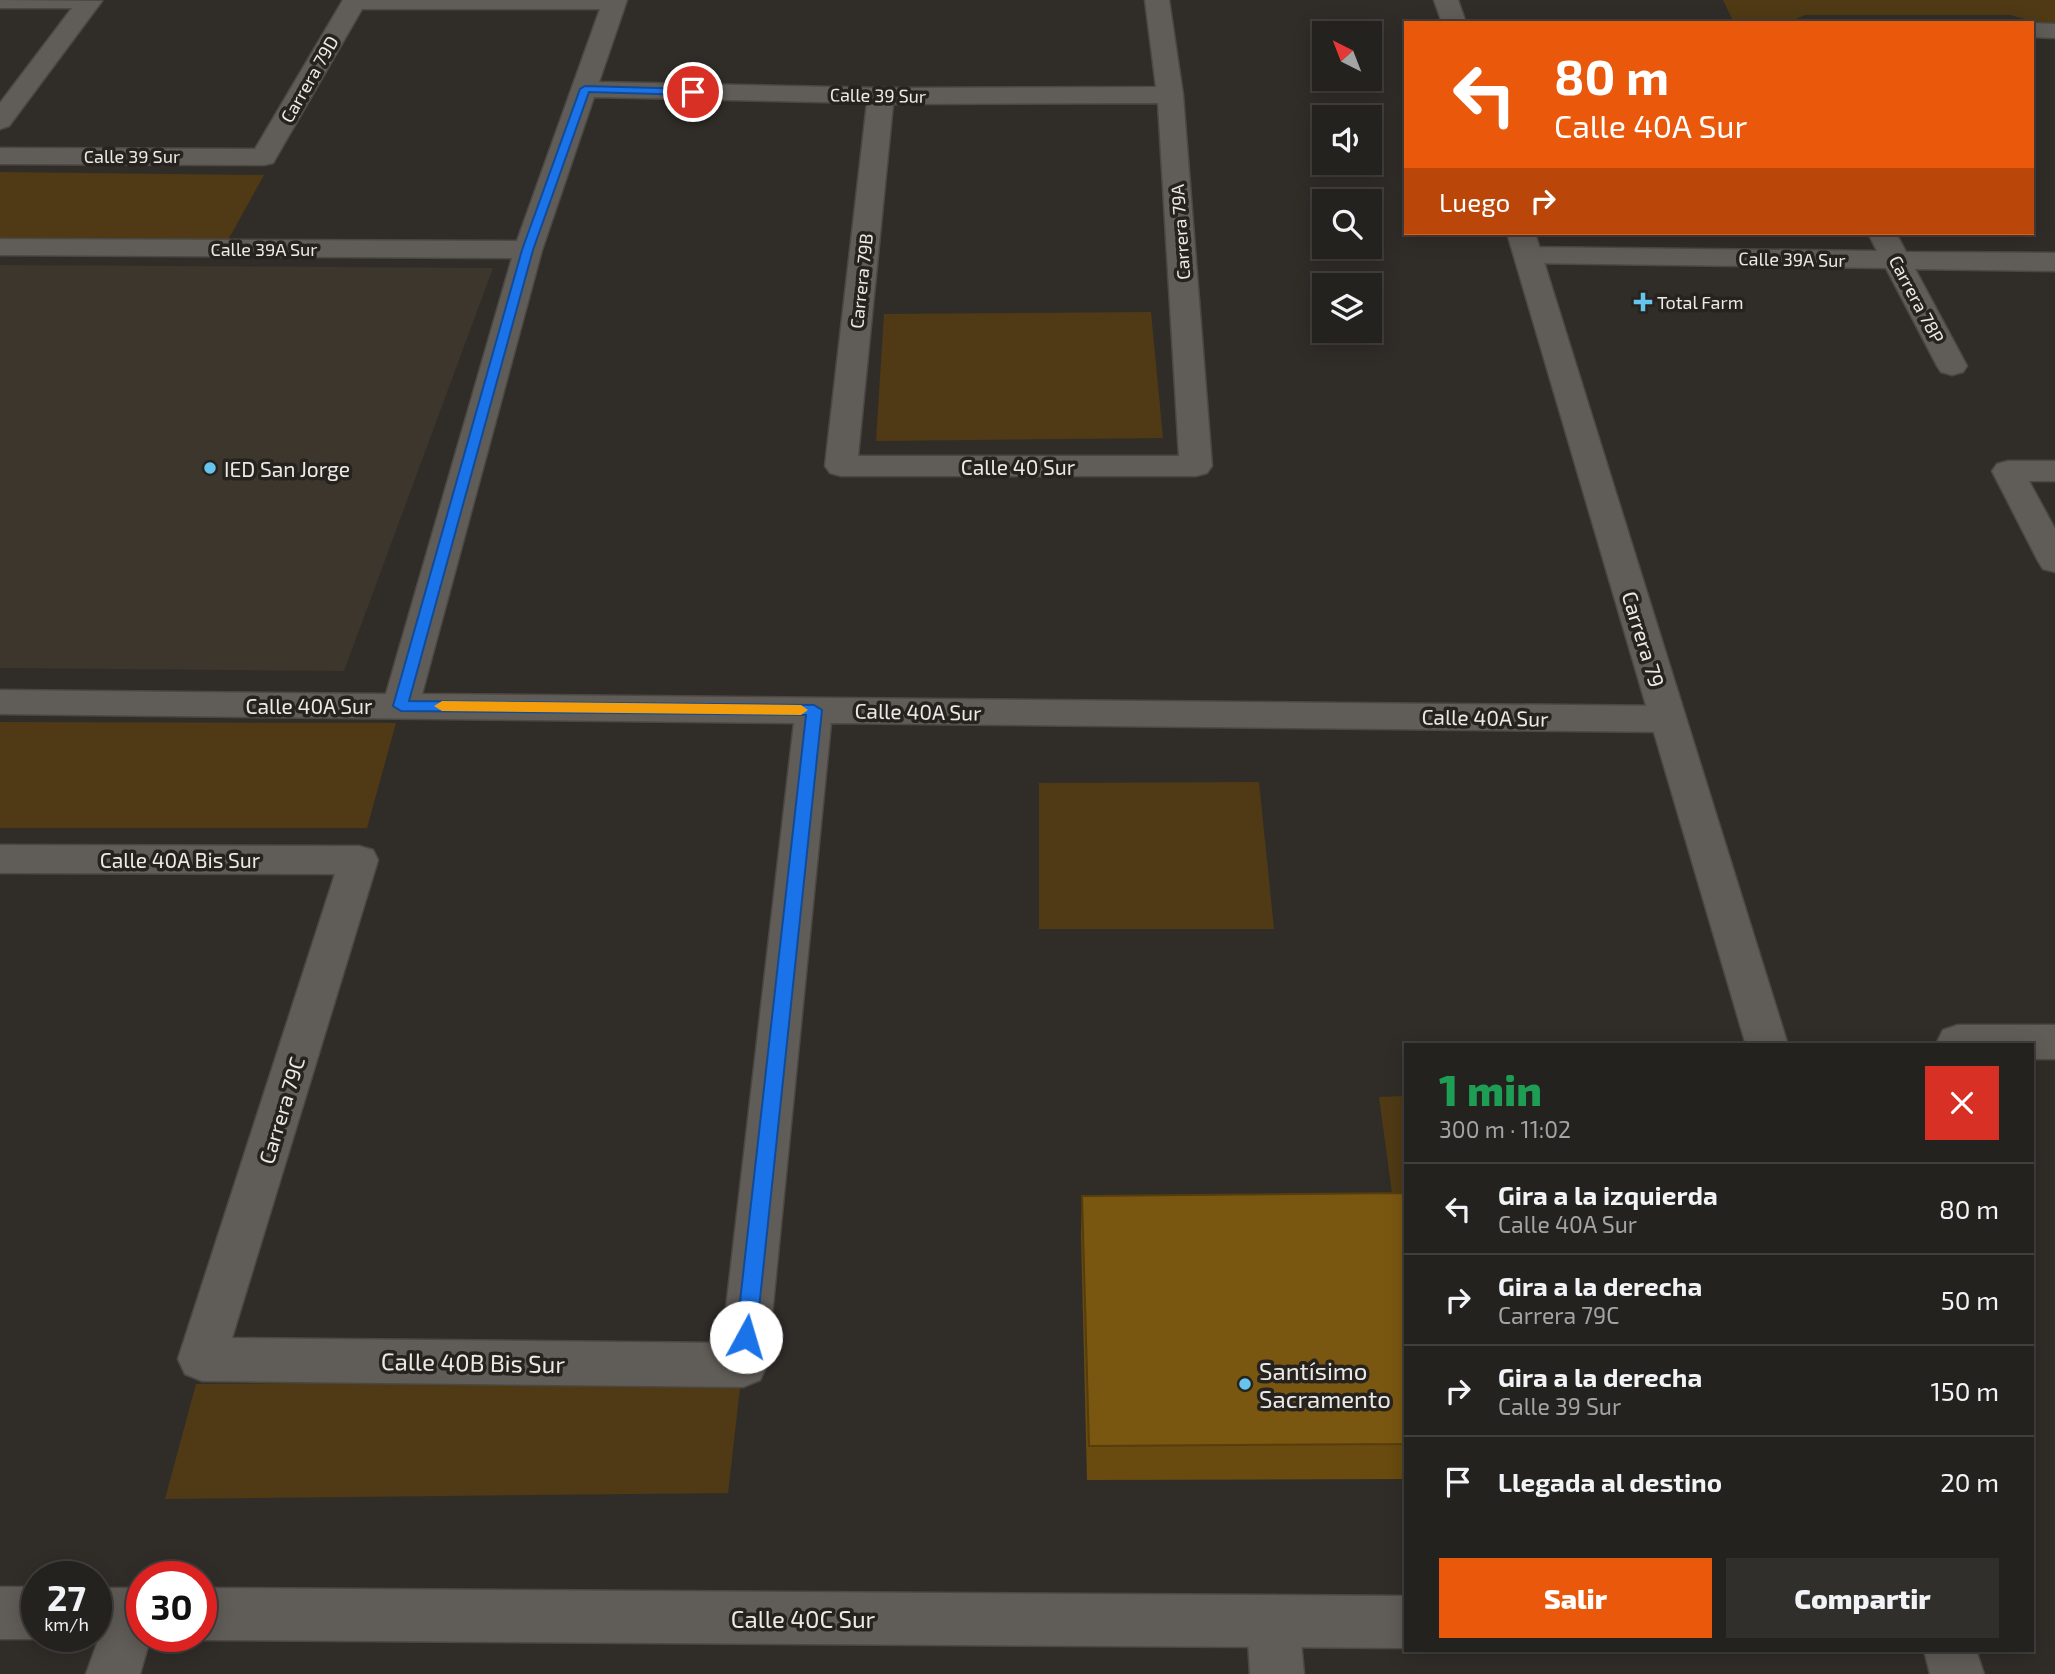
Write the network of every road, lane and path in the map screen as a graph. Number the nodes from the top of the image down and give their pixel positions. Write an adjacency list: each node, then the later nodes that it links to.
1 (1157, 0): 11 (street, Carrera 79A)
2 (1446, 0): 7 (street)
3 (0, 1): 4 (street)
4 (90, 1): 13 (street)
5 (615, 1): 6 (street); 10 (street)
6 (354, 2): 15 (street, Carrera 79D)
7 (1453, 21)
8 (2034, 30): 9 (street)
9 (2055, 30)
10 (585, 89): 12 (street, Calle 39 Sur); 19 (street)
11 (1170, 95): 12 (street, Calle 39 Sur); 24 (street, Carrera 79A)
12 (881, 96): 23 (street, Carrera 79B)
13 (0, 121)
14 (0, 156): 15 (street, Calle 39 Sur)
15 (264, 157)
16 (1883, 235): 20 (street, Carrera 78P)
17 (1525, 244): 20 (street, Calle 39A Sur); 30 (street, Carrera 79)
18 (0, 247): 19 (street, Calle 39A Sur)
19 (527, 250): 28 (street)
20 (1897, 260): 21 (street, Calle 39A Sur); 22 (street, Carrera 78P)
21 (2055, 262)
22 (1952, 366)
23 (841, 466): 24 (street, Calle 40 Sur)
24 (1196, 466)
25 (2055, 471): 26 (street)
26 (2055, 561)
27 (0, 702): 28 (street, Calle 40A Sur)
28 (401, 706): 29 (street, Calle 40A Sur)
29 (814, 710): 30 (street, Calle 40A Sur); 36 (street, Calle 40B Bis Sur)
30 (1668, 719): 35 (street, Carrera 79)
31 (0, 859): 32 (street, Calle 40A Bis Sur)
32 (359, 860): 36 (street, Carrera 79C)
33 (1958, 1042): 34 (street)
34 (2055, 1042)
35 (1766, 1043)
36 (202, 1359)
37 (0, 1613): 38 (street)
38 (21, 1613)
39 (123, 1614): 44 (street)
40 (217, 1615): 41 (street, Calle 40C Sur)
41 (1273, 1621): 42 (street, Calle 40C Sur); 45 (street)
42 (1404, 1622)
43 (1951, 1652): 46 (street)
44 (113, 1674)
45 (1277, 1674)
46 (1957, 1674)

